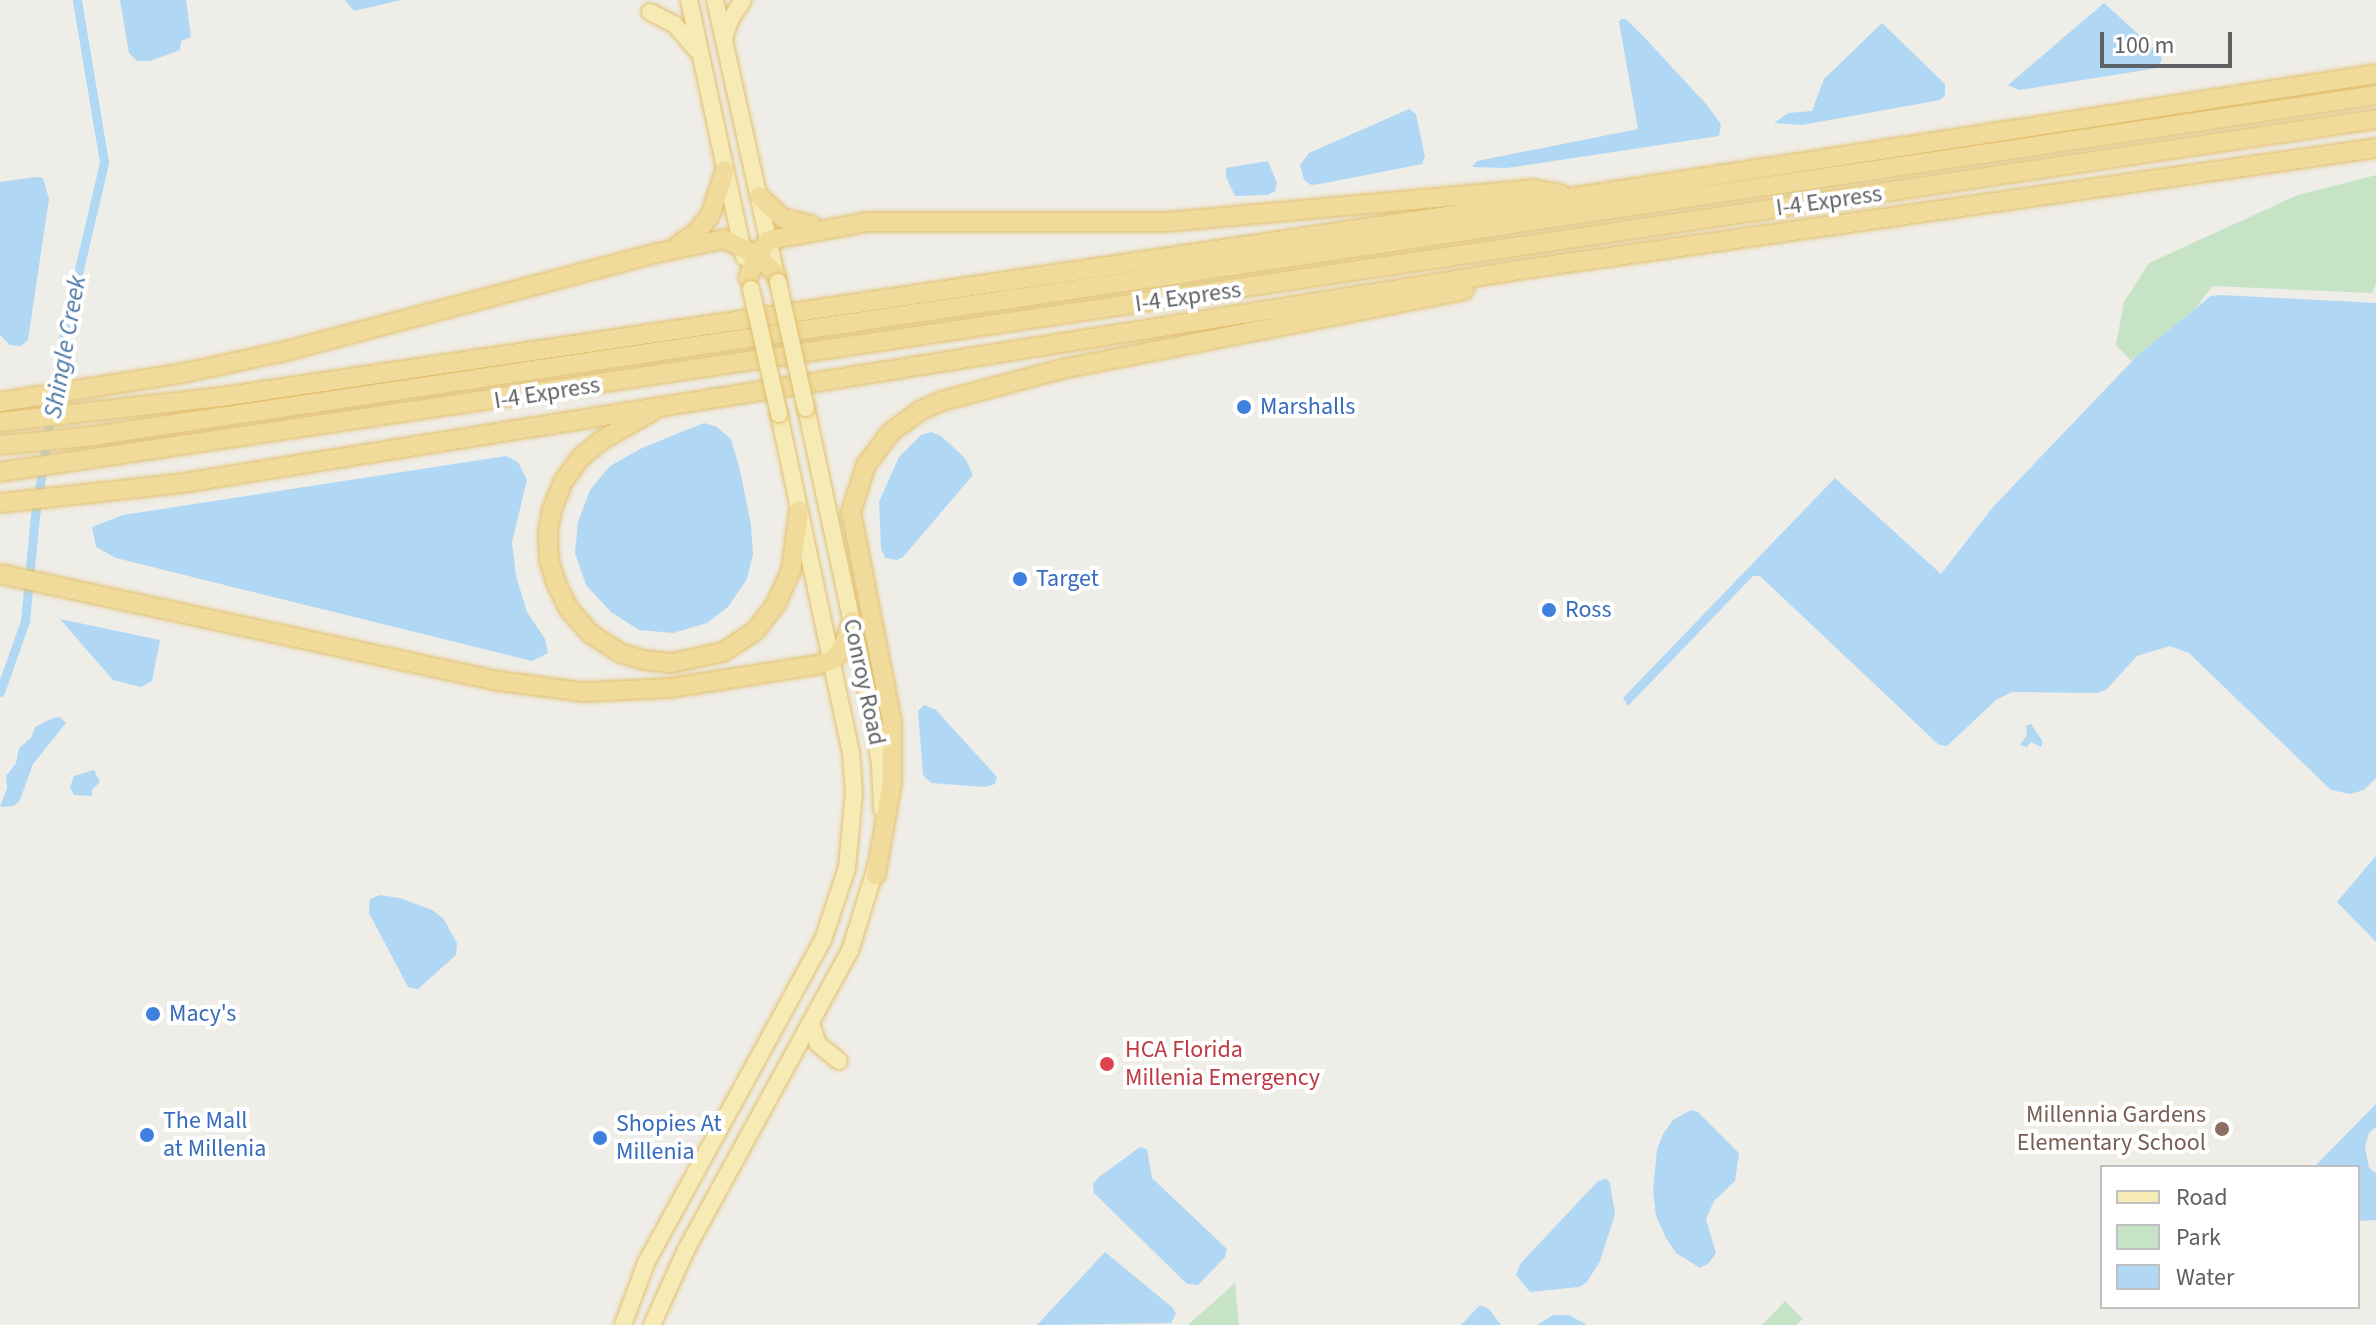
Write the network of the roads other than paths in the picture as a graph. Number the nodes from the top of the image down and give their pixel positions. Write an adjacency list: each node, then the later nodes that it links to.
1 (689, 0): 6 (main road)
2 (715, 0): 5 (main road)
3 (743, 0): 5 (main road)
4 (650, 12): 6 (main road)
5 (724, 41): 12 (main road)
6 (700, 54): 11 (main road)
7 (2376, 74): 13 (highway)
8 (2376, 95): 23 (highway, I-4 Express)
9 (2376, 119): 24 (highway, I-4 Express)
10 (2376, 148): 17 (highway)
11 (725, 170): 15 (main road); 16 (highway)
12 (759, 196): 14 (highway); 15 (main road)
13 (1575, 197): 14 (highway); 22 (highway)
14 (830, 227): 15 (highway)
15 (756, 247): 16 (highway); 18 (highway); 19 (highway)
16 (658, 253): 20 (highway)
17 (1525, 269): 21 (highway); 30 (highway)
18 (777, 278): 28 (main road, Conroy Road, bridge)
19 (750, 284): 26 (main road, Conroy Road, bridge)
20 (0, 402)
21 (660, 407): 25 (highway); 26 (highway)
22 (0, 422)
23 (3, 445)
24 (0, 472)
25 (2, 503)
26 (799, 511): 29 (main road, Conroy Road)
27 (0, 574): 29 (highway)
28 (852, 621): 29 (highway); 30 (main road, Conroy Road)
29 (833, 660): 33 (main road, Conroy Road)
30 (876, 875): 31 (main road, Conroy Road)
31 (811, 1023): 32 (main road); 34 (main road, Conroy Road)
32 (839, 1061)
33 (623, 1325)
34 (652, 1325)

